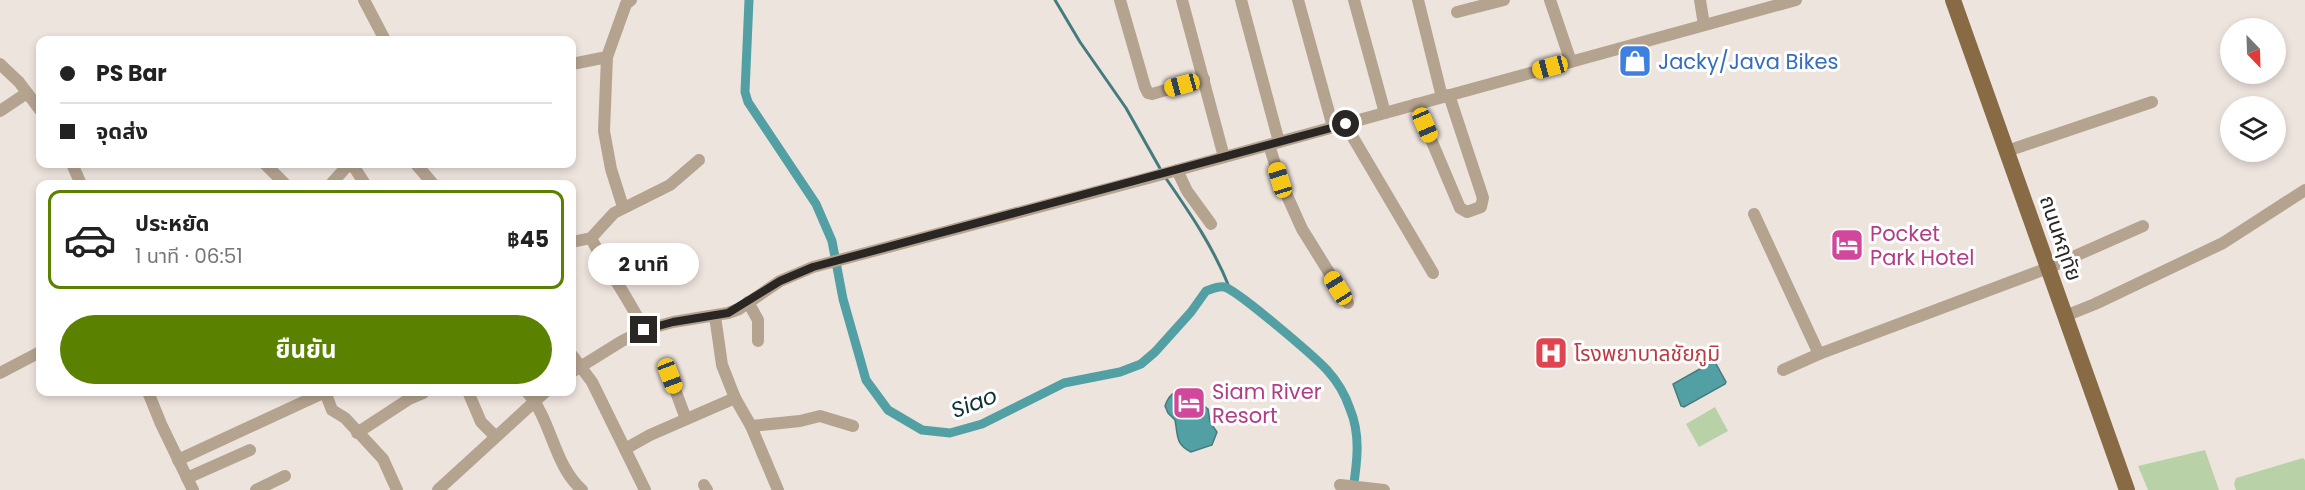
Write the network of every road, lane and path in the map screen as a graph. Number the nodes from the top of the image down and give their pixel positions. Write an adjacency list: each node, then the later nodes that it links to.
1 (364, 0): 17 (street)
2 (631, 0): 18 (street)
3 (1120, 0): 22 (street)
4 (1182, 0): 22 (street)
5 (1241, 0): 31 (street)
6 (1298, 0): 30 (street)
7 (1354, 0): 29 (street)
8 (1418, 0): 24 (street)
9 (1504, 0): 15 (street)
10 (1550, 0): 19 (street)
11 (1700, 0): 16 (street)
12 (1796, 0): 14 (street)
13 (1953, 0): 32 (main road, ถนนหฤทัย)
14 (1769, 4): 16 (street)
15 (1457, 12)
16 (1704, 25): 19 (street)
17 (383, 36)
18 (607, 57): 20 (street); 43 (street)
19 (1571, 62): 24 (street)
20 (576, 63)
21 (0, 64): 23 (street)
22 (1204, 79): 33 (street)
23 (27, 93): 27 (street); 28 (street)
24 (1446, 96): 26 (street); 26 (street)
25 (2152, 102): 32 (street)
26 (1416, 104): 29 (street)
27 (36, 105)
28 (0, 111)
29 (1385, 113): 30 (street)
30 (1339, 125): 31 (street); 50 (street)
31 (1274, 143): 33 (street); 52 (street)
32 (2007, 151): 49 (main road, ถนนหฤทัย)
33 (1224, 157): 38 (street)
34 (699, 160): 43 (street)
35 (269, 168): 39 (street)
36 (346, 168): 40 (street)
37 (420, 168): 41 (street)
38 (1173, 171): 45 (street); 51 (street)
39 (281, 180)
40 (335, 180)
41 (430, 180)
42 (2305, 190): 54 (street)
43 (623, 207): 47 (street)
44 (1754, 214): 58 (street)
45 (1211, 224)
46 (2143, 226): 49 (street)
47 (591, 238): 48 (street); 55 (street)
48 (576, 241)
49 (2048, 268): 54 (main road, ถนนหฤทัย); 58 (street)
50 (1432, 273)
51 (748, 302): 53 (street); 56 (street)
52 (1348, 303)
53 (715, 316): 55 (street); 69 (street)
54 (2065, 316): 89 (main road, ถนนหฤทัย)
55 (644, 330): 59 (street)
56 (758, 341)
57 (36, 354): 61 (street)
58 (1820, 354): 60 (street)
59 (576, 369): 75 (street)
60 (1783, 370)
61 (0, 373)
62 (670, 376): 70 (street)
63 (150, 396): 77 (street)
64 (316, 396): 77 (street)
65 (327, 396): 73 (street)
66 (416, 396): 73 (street)
67 (470, 396): 74 (street)
68 (531, 396): 74 (street); 81 (street)
69 (735, 398): 70 (street); 71 (street)
70 (686, 419): 75 (street)
71 (751, 426): 72 (street); 87 (street)
72 (853, 426)
73 (357, 433): 84 (street)
74 (495, 435): 85 (street)
75 (624, 449): 86 (street)
76 (250, 450): 79 (street)
77 (178, 460): 79 (street)
78 (285, 476): 83 (street)
79 (187, 478): 82 (street)
80 (1340, 485): 88 (street)
81 (579, 489)
82 (193, 490)
83 (256, 490)
84 (397, 490)
85 (438, 490)
86 (645, 490)
87 (778, 490)
88 (1384, 490)
89 (2127, 490)

